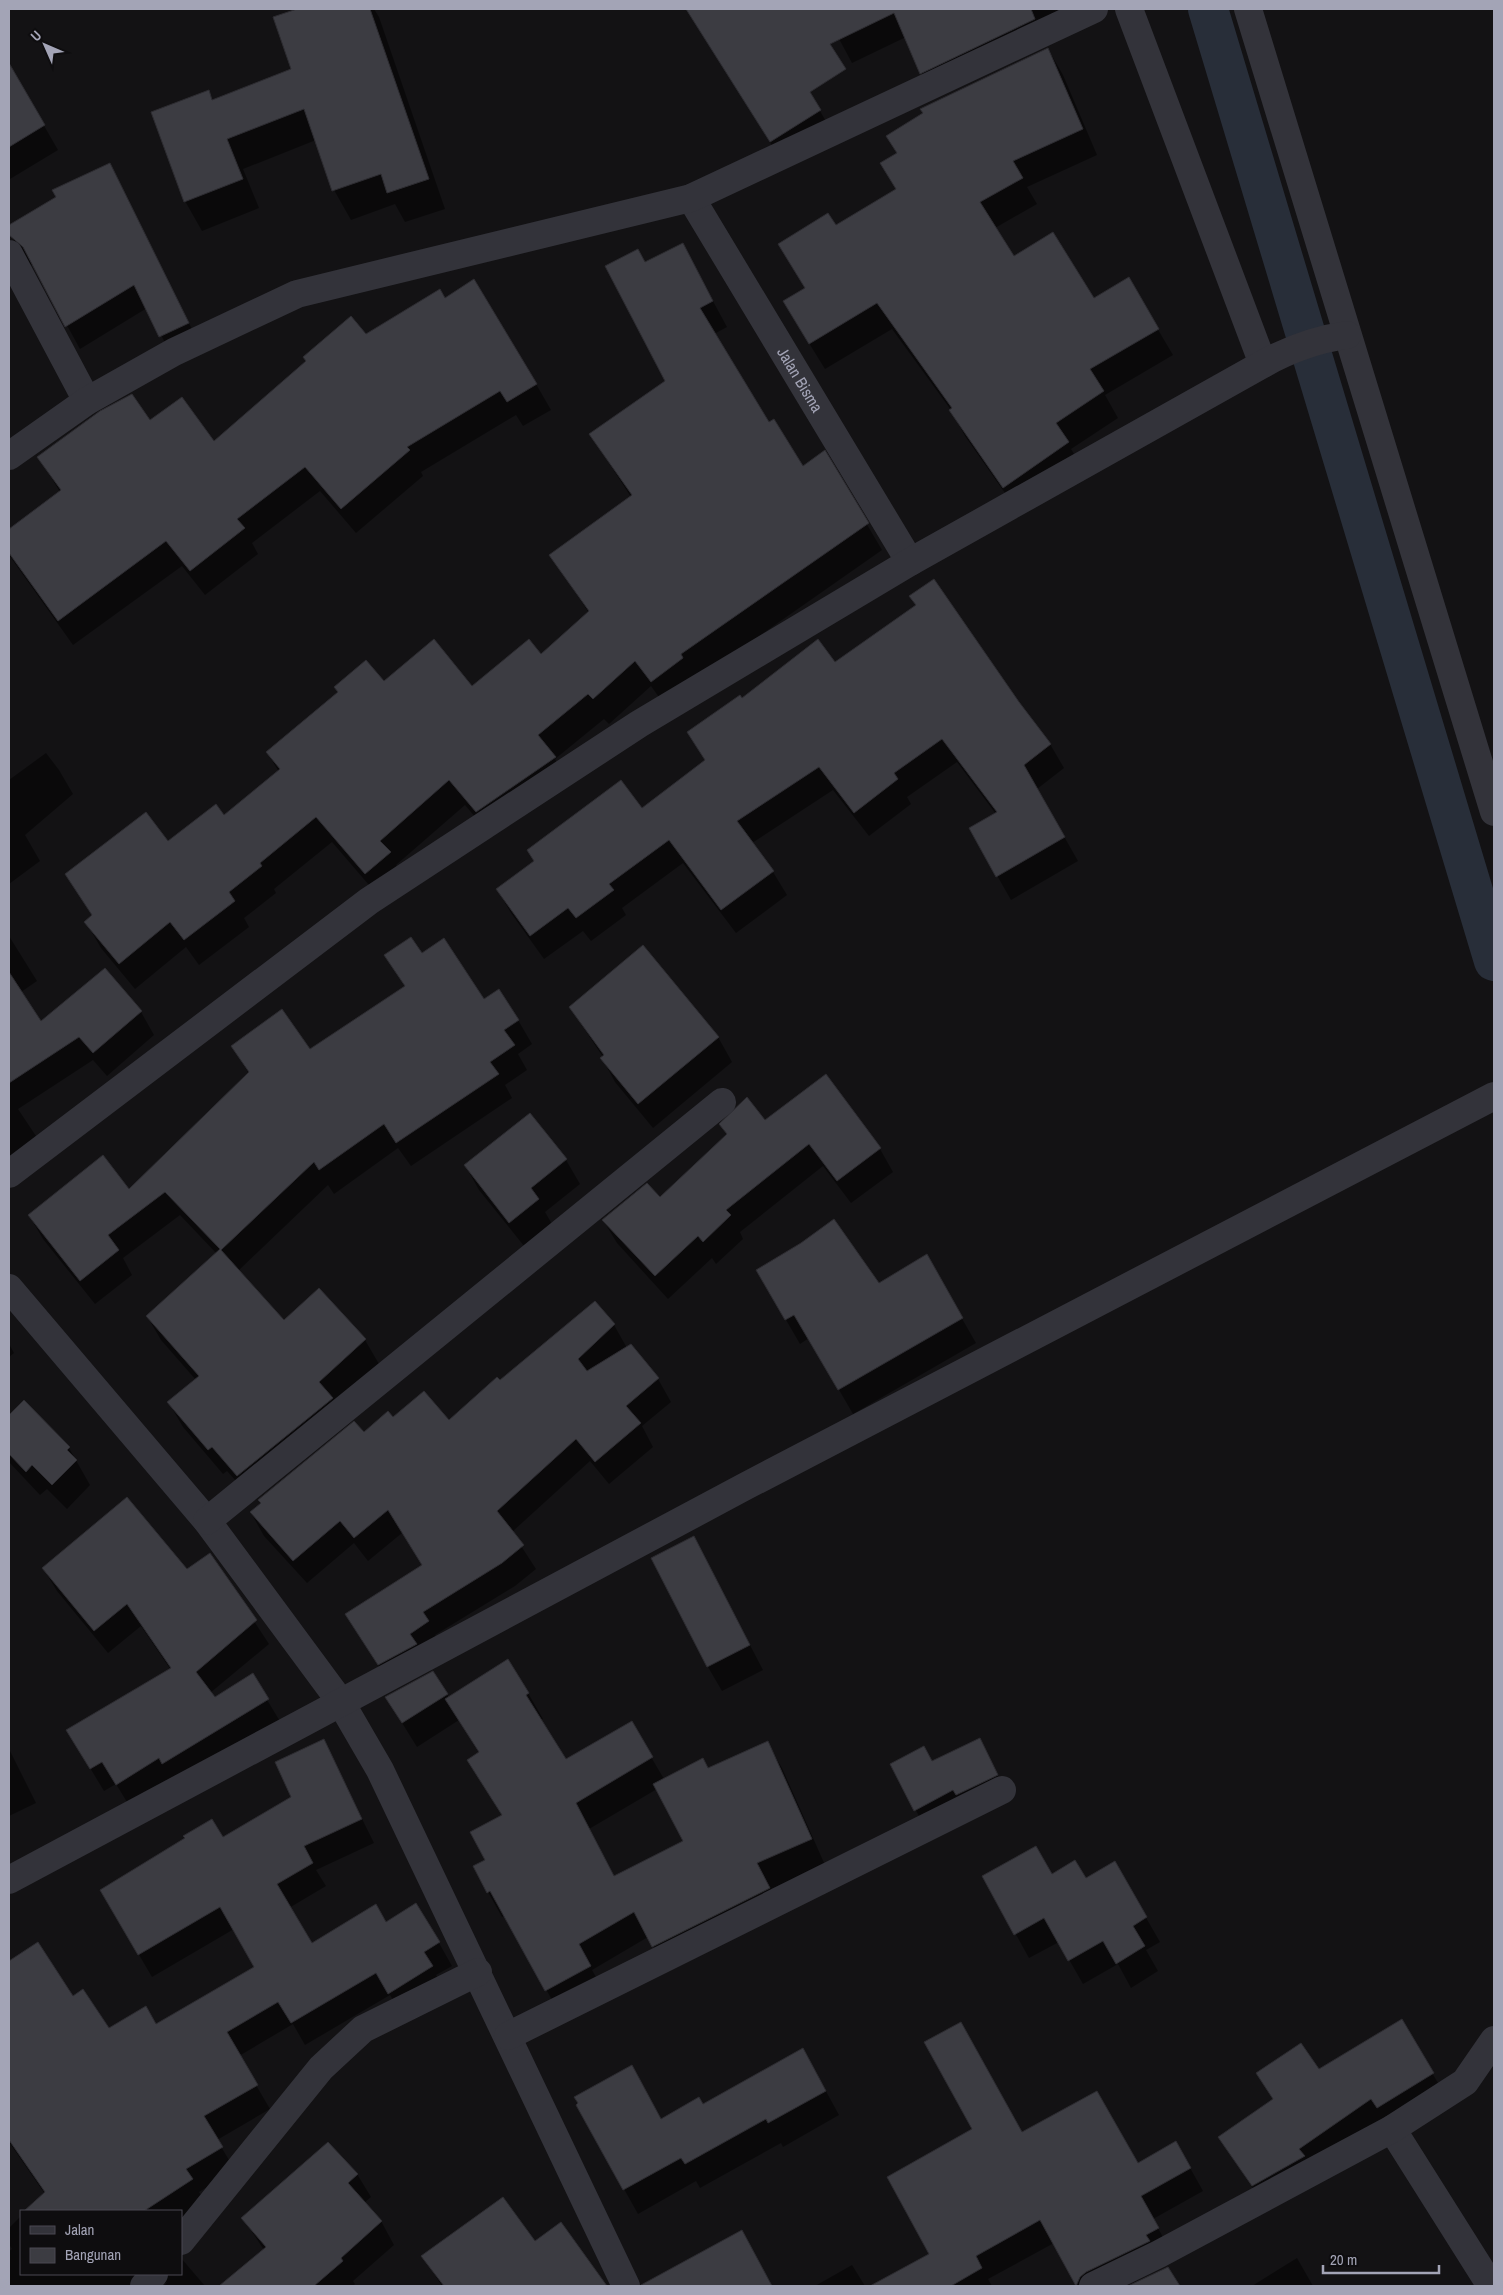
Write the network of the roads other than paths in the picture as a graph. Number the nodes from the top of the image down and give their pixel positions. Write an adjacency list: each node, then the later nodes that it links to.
1 (1094, 9): 4 (street)
2 (1129, 9): 7 (street)
3 (1248, 9): 6 (street)
4 (690, 198): 8 (street); 10 (street, Jalan Bisma)
5 (9, 254): 8 (street)
6 (1341, 336): 7 (street); 11 (street)
7 (1271, 359): 10 (street)
8 (87, 401): 9 (street)
9 (9, 456)
10 (910, 562): 14 (street)
11 (1494, 812)
12 (1494, 1096): 17 (street)
13 (722, 1102): 16 (street)
14 (9, 1174)
15 (9, 1288): 16 (street)
16 (208, 1521): 17 (street)
17 (340, 1701): 19 (street); 20 (street)
18 (1002, 1790): 21 (street)
19 (9, 1880)
20 (478, 1972): 21 (street); 24 (street)
21 (508, 2036): 27 (street)
22 (1494, 2040): 23 (street)
23 (1392, 2129): 28 (street); 29 (street)
24 (182, 2239)
25 (153, 2275): 26 (street)
26 (144, 2286)
27 (626, 2286)
28 (1093, 2286)
29 (1491, 2286)

